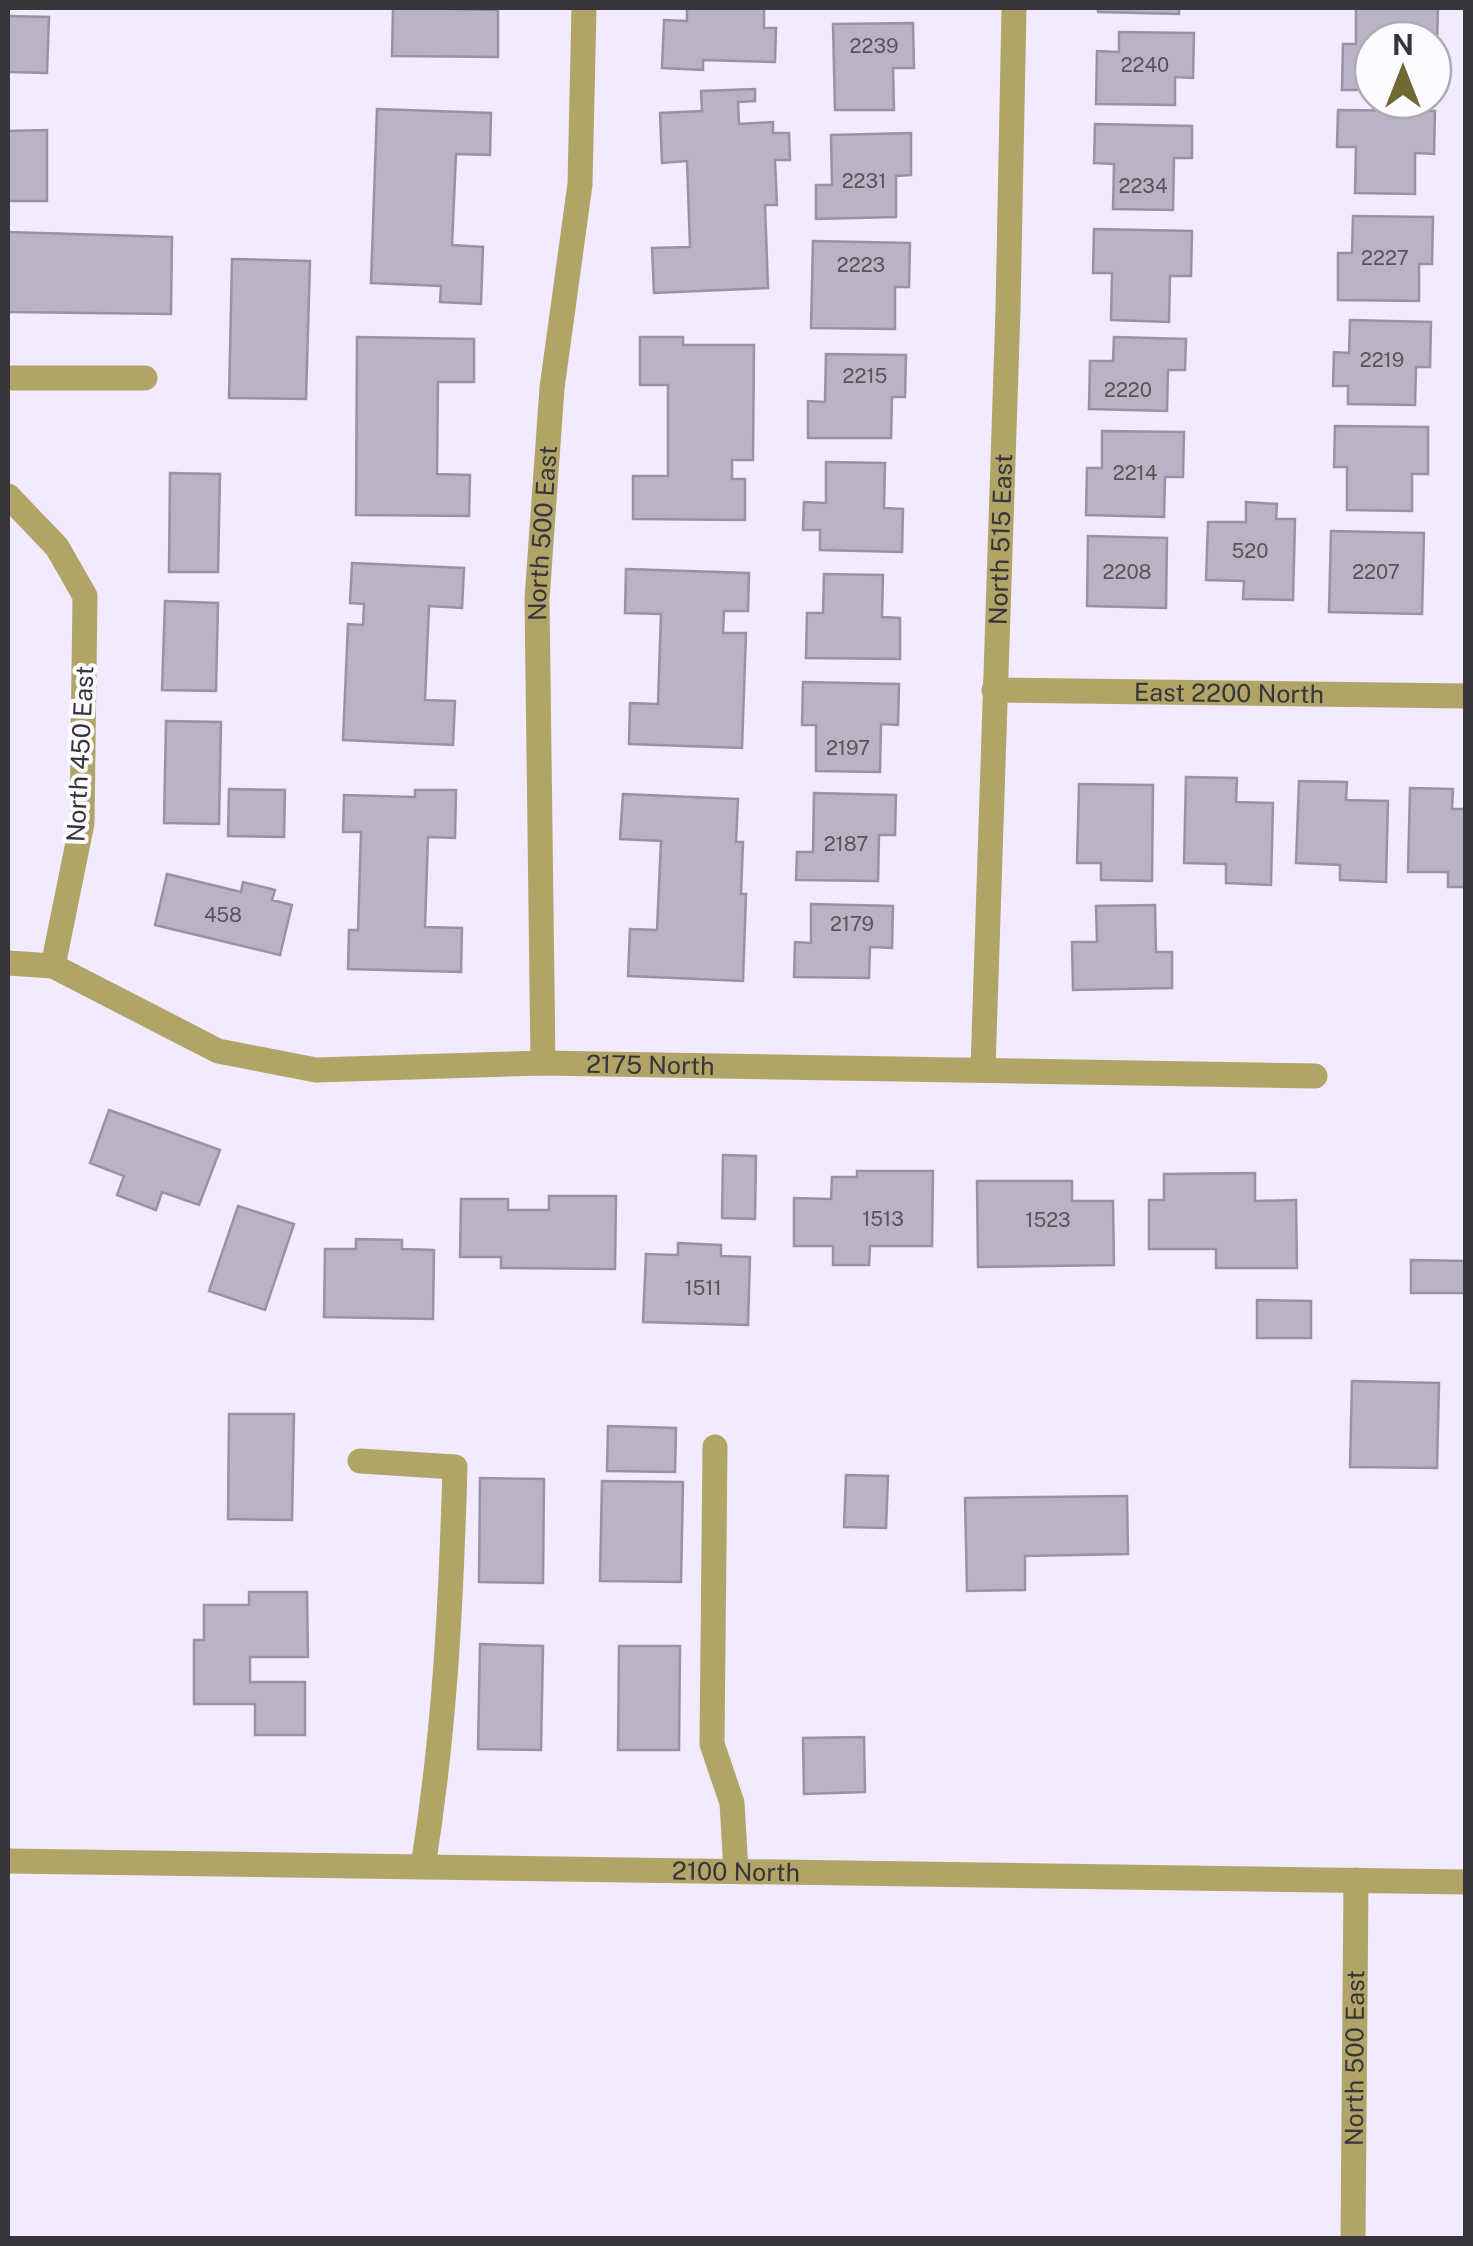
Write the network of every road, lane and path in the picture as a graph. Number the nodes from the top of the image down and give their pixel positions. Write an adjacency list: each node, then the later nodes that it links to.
1 (584, 8): 10 (street, North 500 East)
2 (1014, 8): 6 (street, North 515 East)
3 (8, 378): 4 (street)
4 (145, 378)
5 (8, 496): 9 (street, North 450 East)
6 (994, 690): 7 (street, East 2200 North); 11 (street, North 515 East)
7 (1466, 696)
8 (8, 963): 9 (street, 2175 North)
9 (53, 966): 10 (street, 2175 North)
10 (543, 1063): 11 (street, 2175 North)
11 (983, 1069): 12 (street, 2175 North)
12 (1315, 1076)
13 (715, 1447): 17 (street)
14 (360, 1460): 16 (street)
15 (8, 1861): 16 (street, 2100 North)
16 (424, 1866): 17 (street, 2100 North)
17 (736, 1871): 18 (street, 2100 North)
18 (1356, 1880): 19 (street, 2100 North); 20 (street, North 500 East)
19 (1466, 1882)
20 (1353, 2238)

